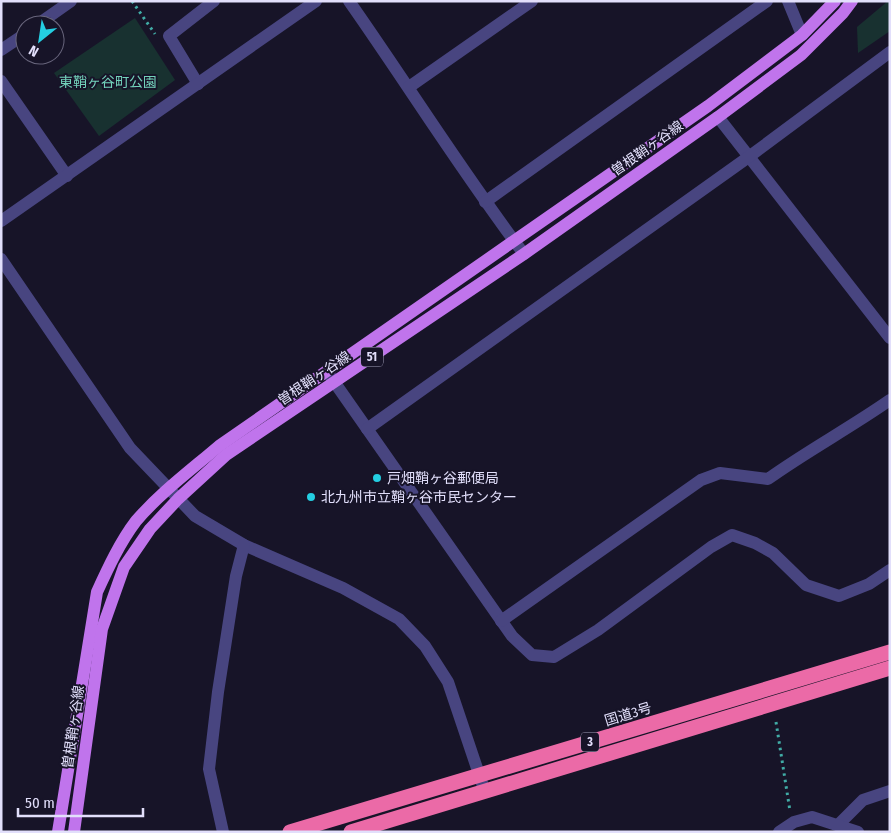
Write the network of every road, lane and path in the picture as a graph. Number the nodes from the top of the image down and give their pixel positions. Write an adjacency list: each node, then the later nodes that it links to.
1 (71, 1): 10 (street)
2 (214, 1): 16 (street)
3 (316, 1): 16 (street)
4 (349, 1): 17 (street)
5 (532, 1): 17 (street)
6 (766, 1): 21 (street)
7 (788, 1): 11 (street)
8 (835, 1): 11 (main road, 曽根鞘ヶ谷線 / 51)
9 (852, 1): 18 (main road, 曽根鞘ヶ谷線 / 51)
10 (51, 15)
11 (802, 35): 23 (main road, 曽根鞘ヶ谷線 / 51)
12 (15, 41): 13 (street)
13 (1, 50)
14 (890, 52): 19 (street)
15 (1, 81): 20 (street)
16 (198, 84): 20 (street)
17 (409, 88): 21 (street)
18 (718, 117): 19 (street); 24 (main road, 曽根鞘ヶ谷線 / 51)
19 (750, 156): 26 (street); 30 (street)
20 (67, 176): 22 (street)
21 (485, 202): 23 (street)
22 (1, 221)
23 (514, 240): 24 (street); 27 (main road, 曽根鞘ヶ谷線 / 51)
24 (524, 254): 28 (main road, 曽根鞘ヶ谷線 / 51)
25 (1, 260): 31 (street)
26 (890, 338)
27 (327, 371): 28 (street); 31 (main road, 曽根鞘ヶ谷線 / 51)
28 (335, 382): 30 (street); 32 (main road, 曽根鞘ヶ谷線 / 51)
29 (890, 400): 35 (street)
30 (367, 429): 35 (street)
31 (168, 489): 32 (street); 45 (main road, 曽根鞘ヶ谷線 / 51)
32 (178, 498): 33 (street); 46 (main road, 曽根鞘ヶ谷線 / 51)
33 (244, 545): 39 (street); 47 (street)
34 (890, 570): 35 (street)
35 (501, 621)
36 (890, 652): 39 (highway, 国道3号 / 3)
37 (890, 668): 41 (highway, 3)
38 (776, 722): 42 (path)
39 (480, 775): 41 (street); 48 (highway, 国道3号 / 3)
40 (890, 791): 43 (street)
41 (484, 792): 44 (highway, 3)
42 (792, 823): 43 (street); 49 (street)
43 (838, 825): 50 (street)
44 (353, 831)
45 (58, 832)
46 (74, 832)
47 (224, 832)
48 (290, 832)
49 (779, 832)
50 (858, 832)

